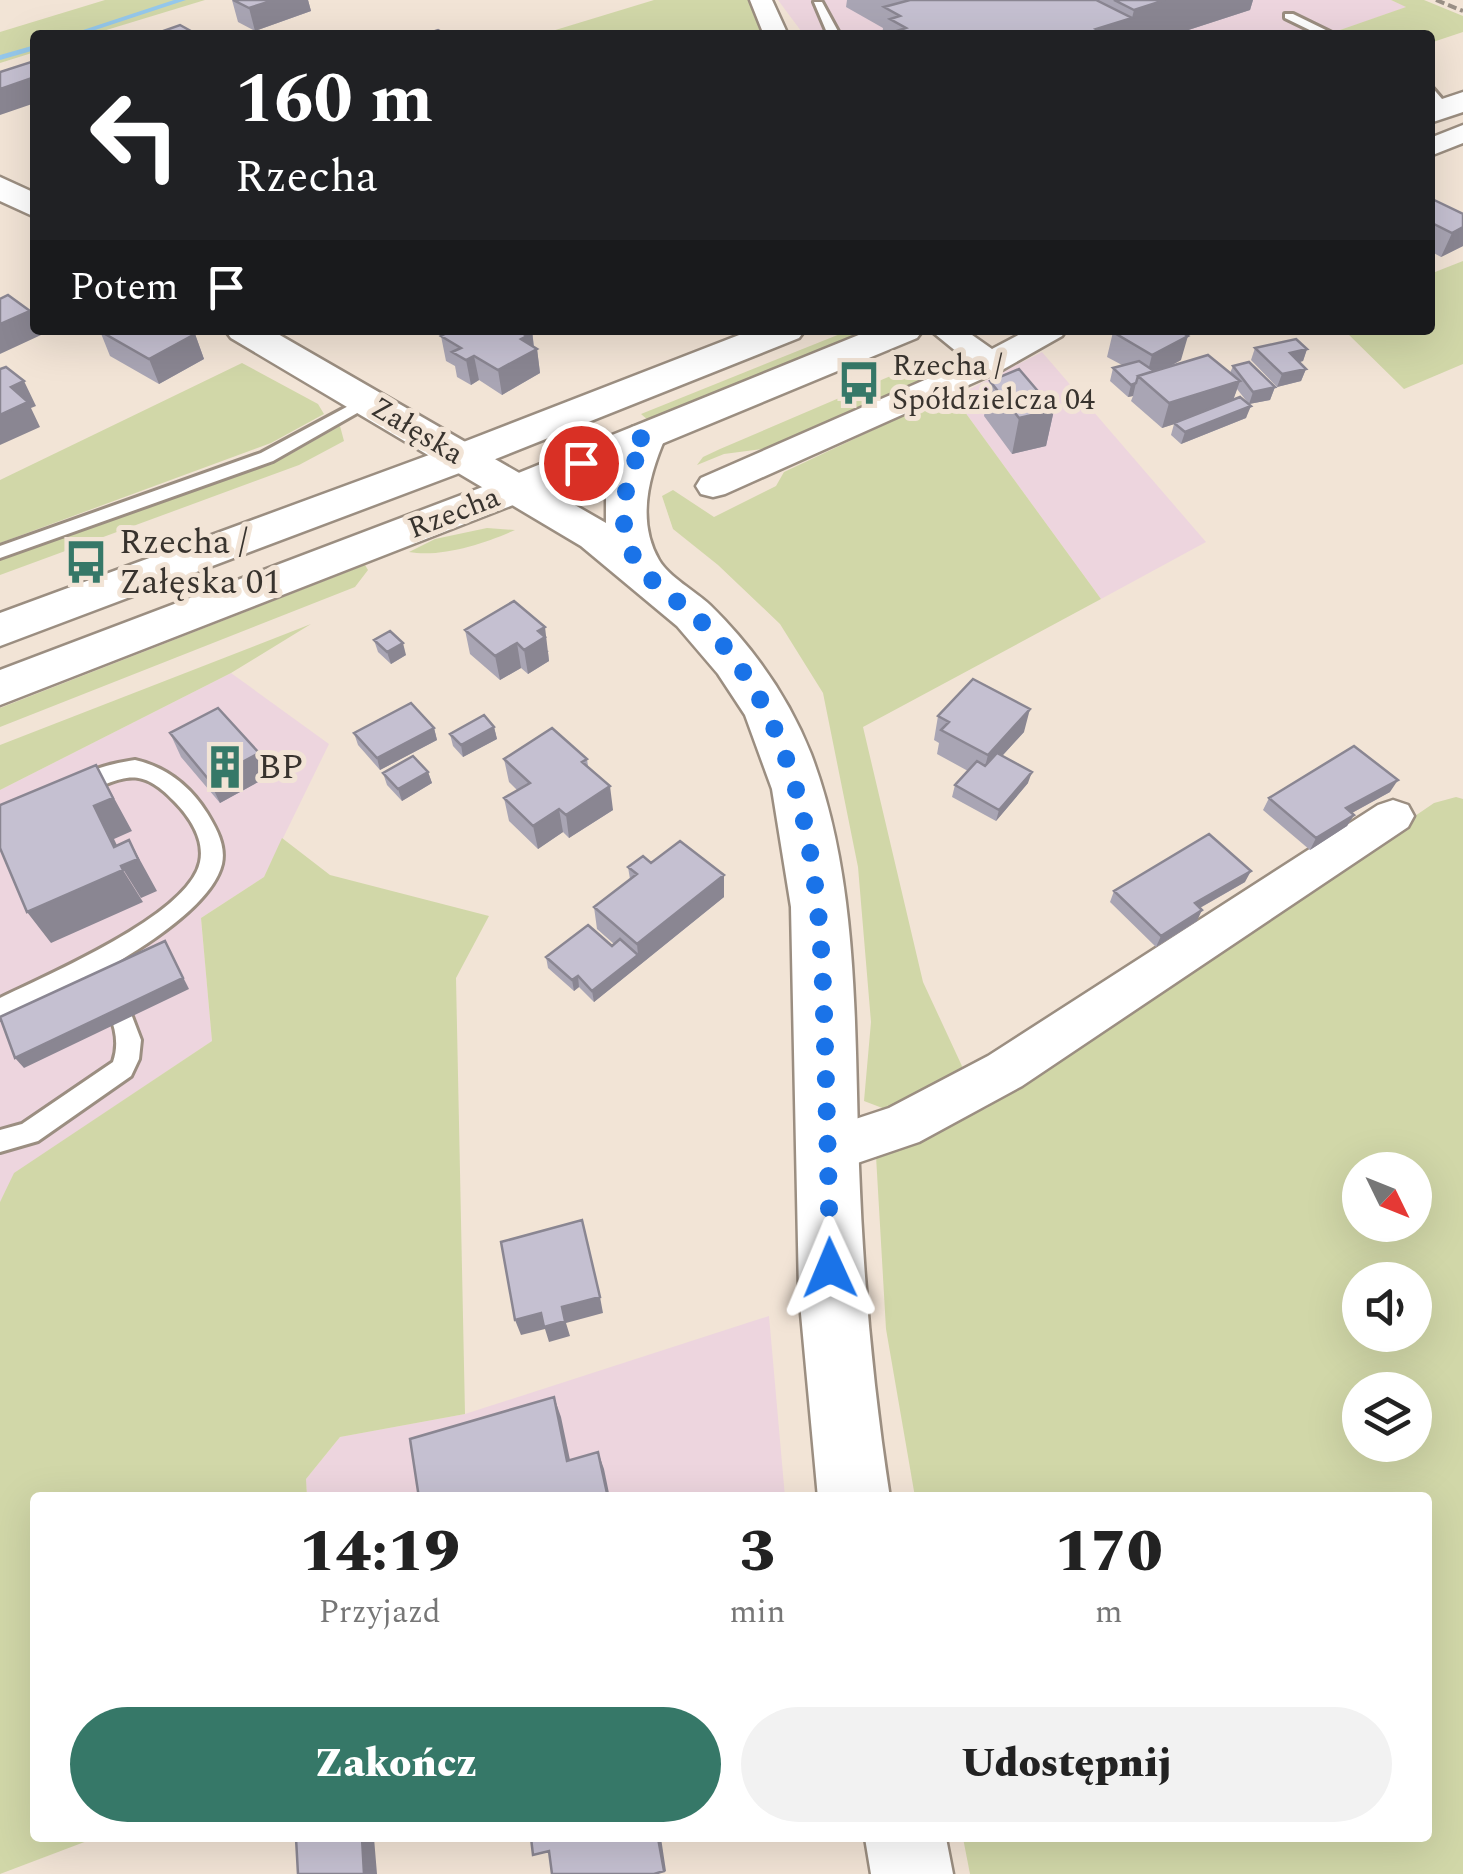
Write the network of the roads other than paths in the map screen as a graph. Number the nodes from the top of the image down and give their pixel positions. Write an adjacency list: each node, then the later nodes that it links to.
1 (761, 0): 4 (street)
2 (818, 4): 5 (lane)
3 (1290, 16): 6 (lane)
4 (774, 30)
5 (831, 30)
6 (1320, 30)
7 (1444, 99): 8 (street)
8 (1435, 130)
9 (0, 187): 10 (main road)
10 (30, 205)
11 (253, 335): 17 (main road, Załęska)
12 (773, 335): 19 (main road, Rzecha)
13 (892, 335): 18 (main road, Rzecha)
14 (952, 335): 16 (street)
15 (1042, 335): 16 (street)
16 (992, 364): 20 (street)
17 (367, 401): 19 (main road, Załęska); 22 (lane)
18 (646, 436): 21 (main road, Rzecha); 23 (main road, Załęska)
19 (463, 457): 21 (main road, Załęska); 24 (main road, Rzecha)
20 (713, 486)
21 (516, 489): 23 (main road, Załęska); 25 (main road, Rzecha)
22 (0, 552)
23 (640, 567): 31 (main road, Załęska)
24 (0, 630)
25 (0, 688)
26 (58, 797): 28 (lane)
27 (1394, 816): 31 (street)
28 (100, 958): 29 (lane); 30 (lane)
29 (0, 1009)
30 (0, 1141)
31 (828, 1150): 32 (main road, Załęska)
32 (853, 1492)
33 (907, 1842): 34 (main road)
34 (912, 1874)

